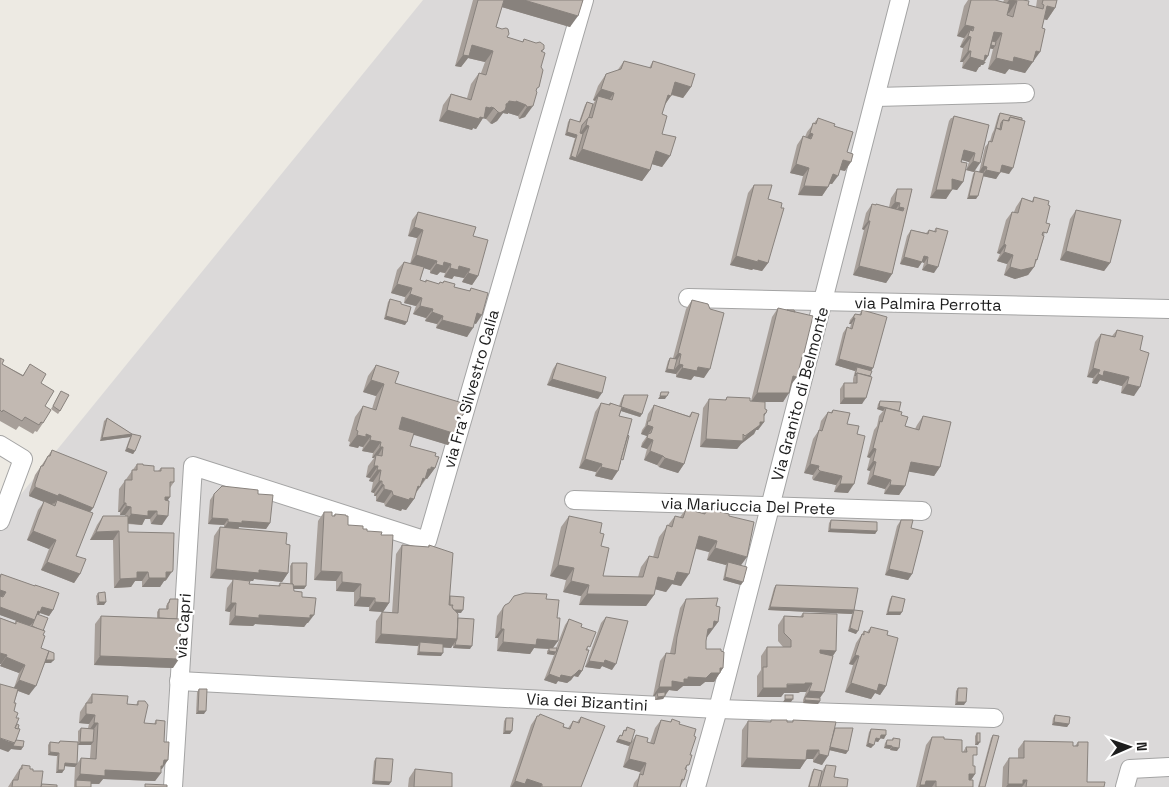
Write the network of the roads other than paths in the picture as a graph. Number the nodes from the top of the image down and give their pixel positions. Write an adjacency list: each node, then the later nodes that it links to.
1 (584, 0): 9 (street, via Fra' Silvestro Calia)
2 (900, 0): 4 (street, Via Granito di Belmonte)
3 (1025, 93): 4 (street)
4 (876, 97): 6 (street, Via Granito di Belmonte)
5 (688, 298): 6 (street, via Palmira Perrotta)
6 (824, 301): 7 (street, via Palmira Perrotta); 11 (street, Via Granito di Belmonte)
7 (1169, 309)
8 (0, 445): 13 (street)
9 (193, 466): 14 (street, via Capri)
10 (574, 500): 11 (street, via Mariuccia Del Prete)
11 (770, 507): 12 (street, via Mariuccia Del Prete); 15 (street, Via Granito di Belmonte)
12 (922, 511)
13 (0, 521)
14 (179, 681): 15 (street, Via dei Bizantini); 18 (street, via Capri)
15 (718, 709): 16 (street, Via dei Bizantini); 19 (street, Via Granito di Belmonte)
16 (994, 718)
17 (1169, 767): 20 (street)
18 (173, 787)
19 (696, 787)
20 (1125, 787)

